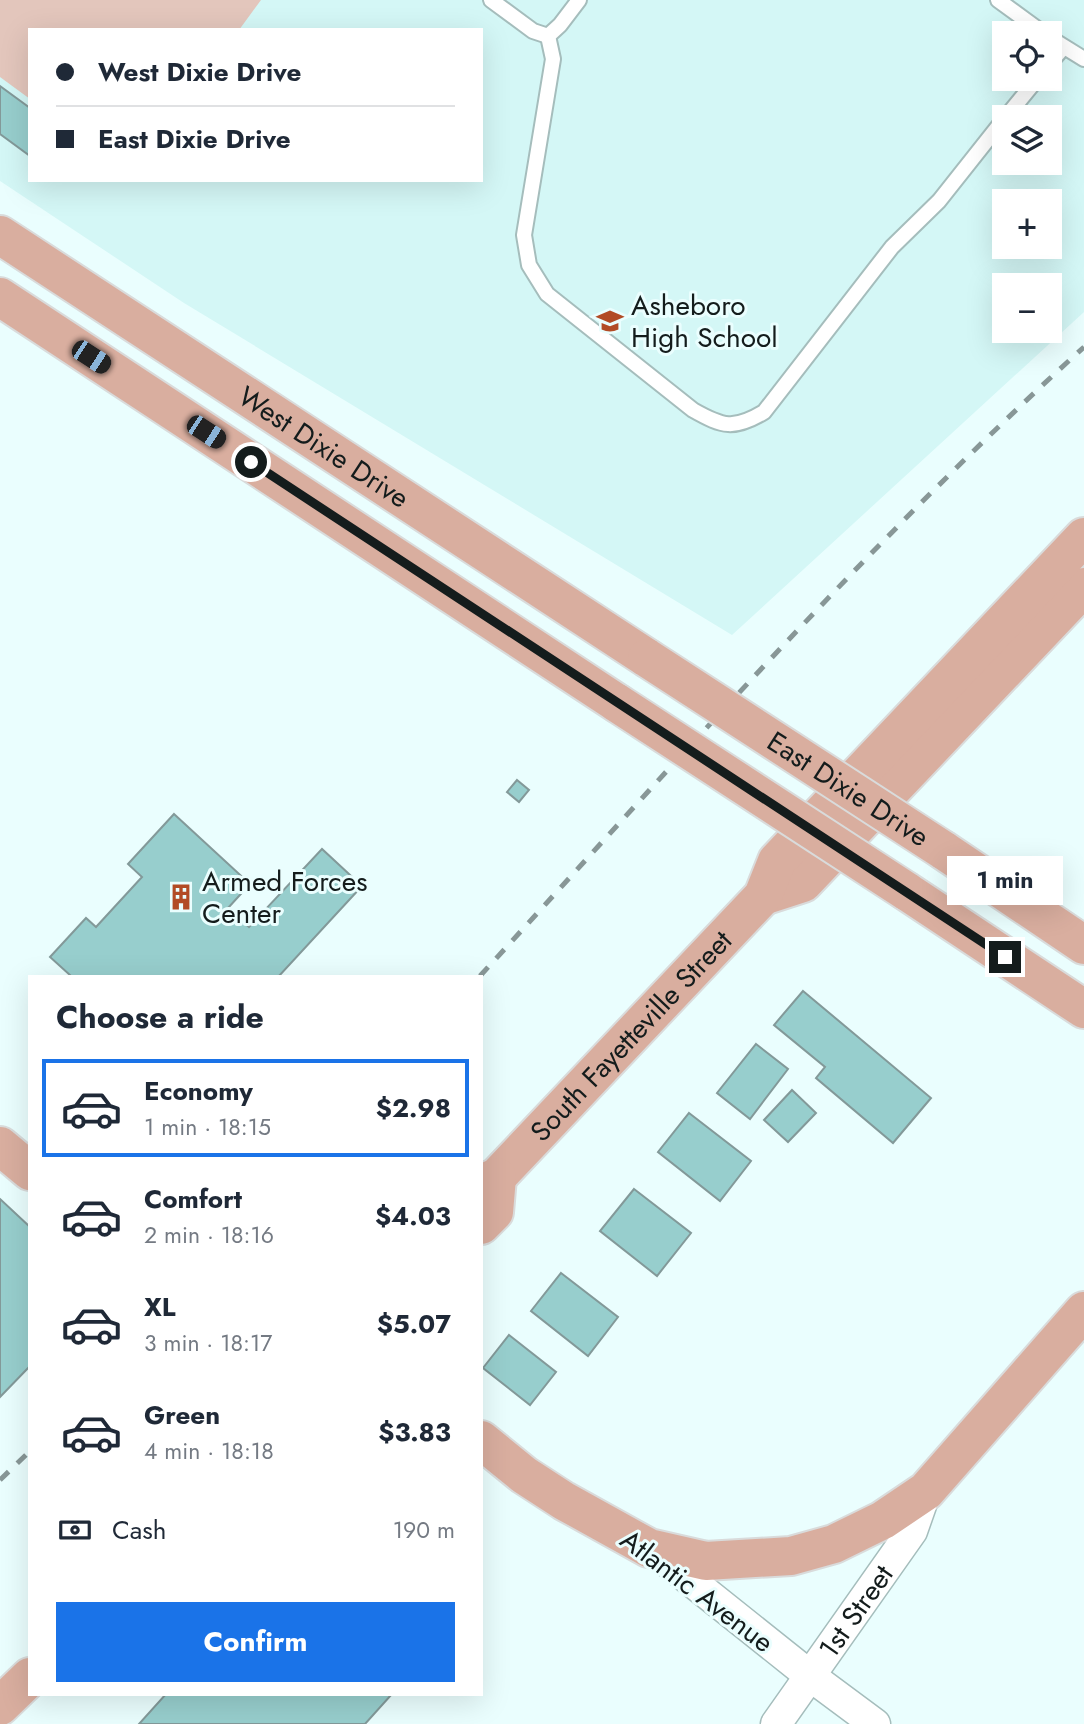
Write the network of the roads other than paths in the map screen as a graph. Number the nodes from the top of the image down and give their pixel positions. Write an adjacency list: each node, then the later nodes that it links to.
1 (491, 0): 5 (lane)
2 (579, 0): 5 (lane)
3 (998, 0): 4 (lane)
4 (1027, 21)
5 (548, 36): 10 (lane)
6 (1063, 48): 7 (lane)
7 (1084, 59)
8 (1027, 91): 9 (lane)
9 (1016, 105)
10 (992, 134)
11 (0, 235): 15 (main road, West Dixie Drive)
12 (0, 297): 16 (main road, West Dixie Drive)
13 (1084, 537): 17 (main road, South Fayetteville Street)
14 (1084, 587): 17 (main road, South Fayetteville Street)
15 (647, 658): 18 (main road, East Dixie Drive, bridge)
16 (617, 703): 19 (main road, East Dixie Drive, bridge)
17 (763, 896): 24 (main road, South Fayetteville Street)
18 (1084, 945)
19 (1025, 971): 20 (main road, East Dixie Drive); 21 (main road)
20 (1084, 1009)
21 (1084, 1027)
22 (0, 1146): 23 (main road)
23 (28, 1169)
24 (489, 1180): 25 (main road, South Fayetteville Street)
25 (483, 1223)
26 (1081, 1316): 28 (main road)
27 (483, 1442): 29 (main road, Atlantic Avenue)
28 (926, 1491): 29 (main road); 30 (street, 1st Street)
29 (649, 1548): 30 (street, Atlantic Avenue)
30 (808, 1675): 33 (street, 1st Street); 34 (street, Atlantic Avenue)
31 (28, 1679): 32 (main road)
32 (0, 1706)
33 (776, 1724)
34 (875, 1724)

